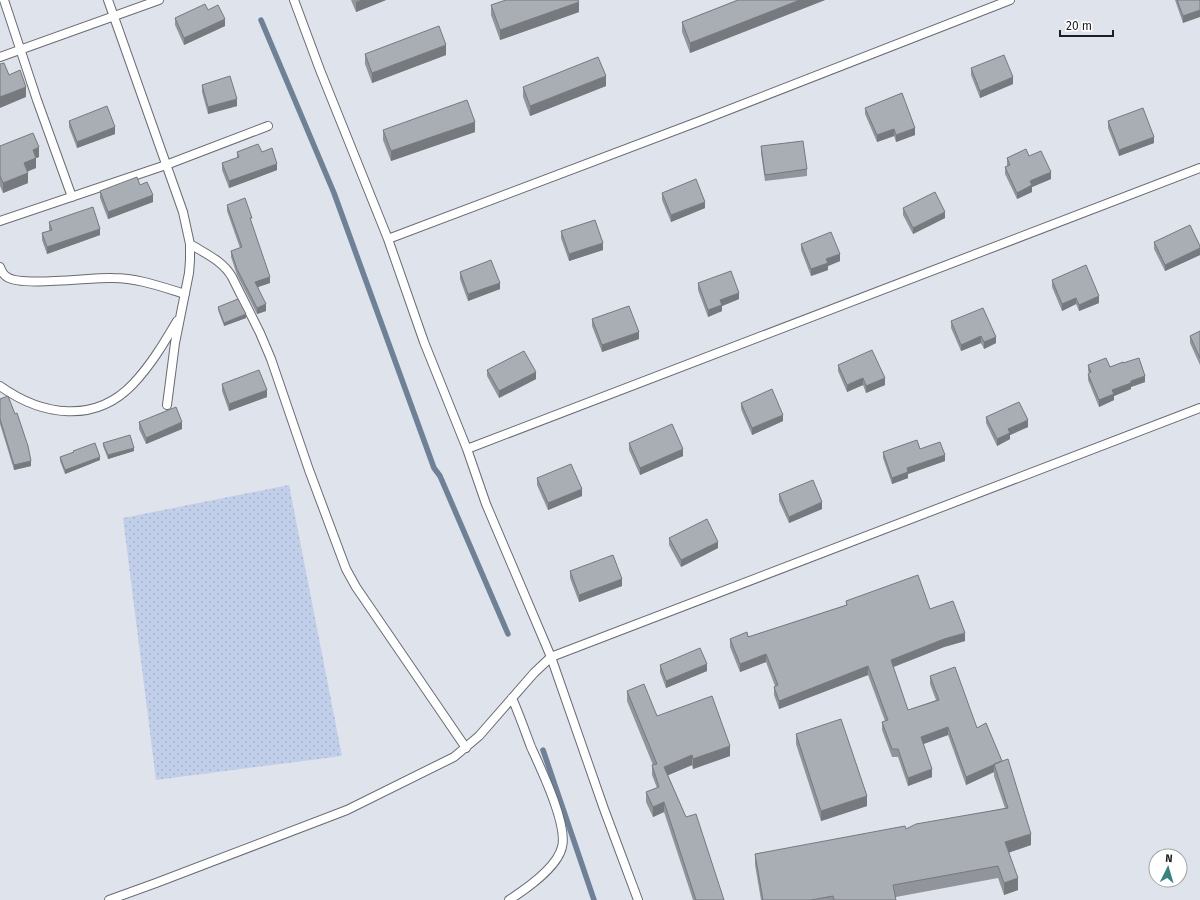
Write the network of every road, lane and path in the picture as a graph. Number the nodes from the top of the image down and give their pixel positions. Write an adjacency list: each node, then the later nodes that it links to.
1 (4, 0): 7 (lane)
2 (108, 0): 6 (lane)
3 (159, 0): 6 (lane)
4 (294, 0): 14 (lane)
5 (1010, 0): 14 (lane)
6 (113, 16): 7 (lane); 10 (lane)
7 (20, 50): 8 (lane); 12 (lane)
8 (0, 57)
9 (268, 126): 10 (lane)
10 (166, 165): 12 (lane); 15 (lane)
11 (1200, 168): 22 (lane)
12 (72, 197): 13 (lane)
13 (0, 221)
14 (388, 239): 22 (lane)
15 (190, 244): 17 (lane); 25 (lane)
16 (0, 267): 17 (lane)
17 (185, 294): 18 (lane)
18 (181, 316): 19 (lane); 20 (lane)
19 (0, 386)
20 (167, 405)
21 (1200, 408): 23 (lane)
22 (467, 449): 23 (lane)
23 (550, 657): 24 (lane); 28 (lane)
24 (512, 698): 25 (lane); 27 (lane)
25 (466, 748): 26 (lane)
26 (109, 900)
27 (509, 900)
28 (638, 900)

